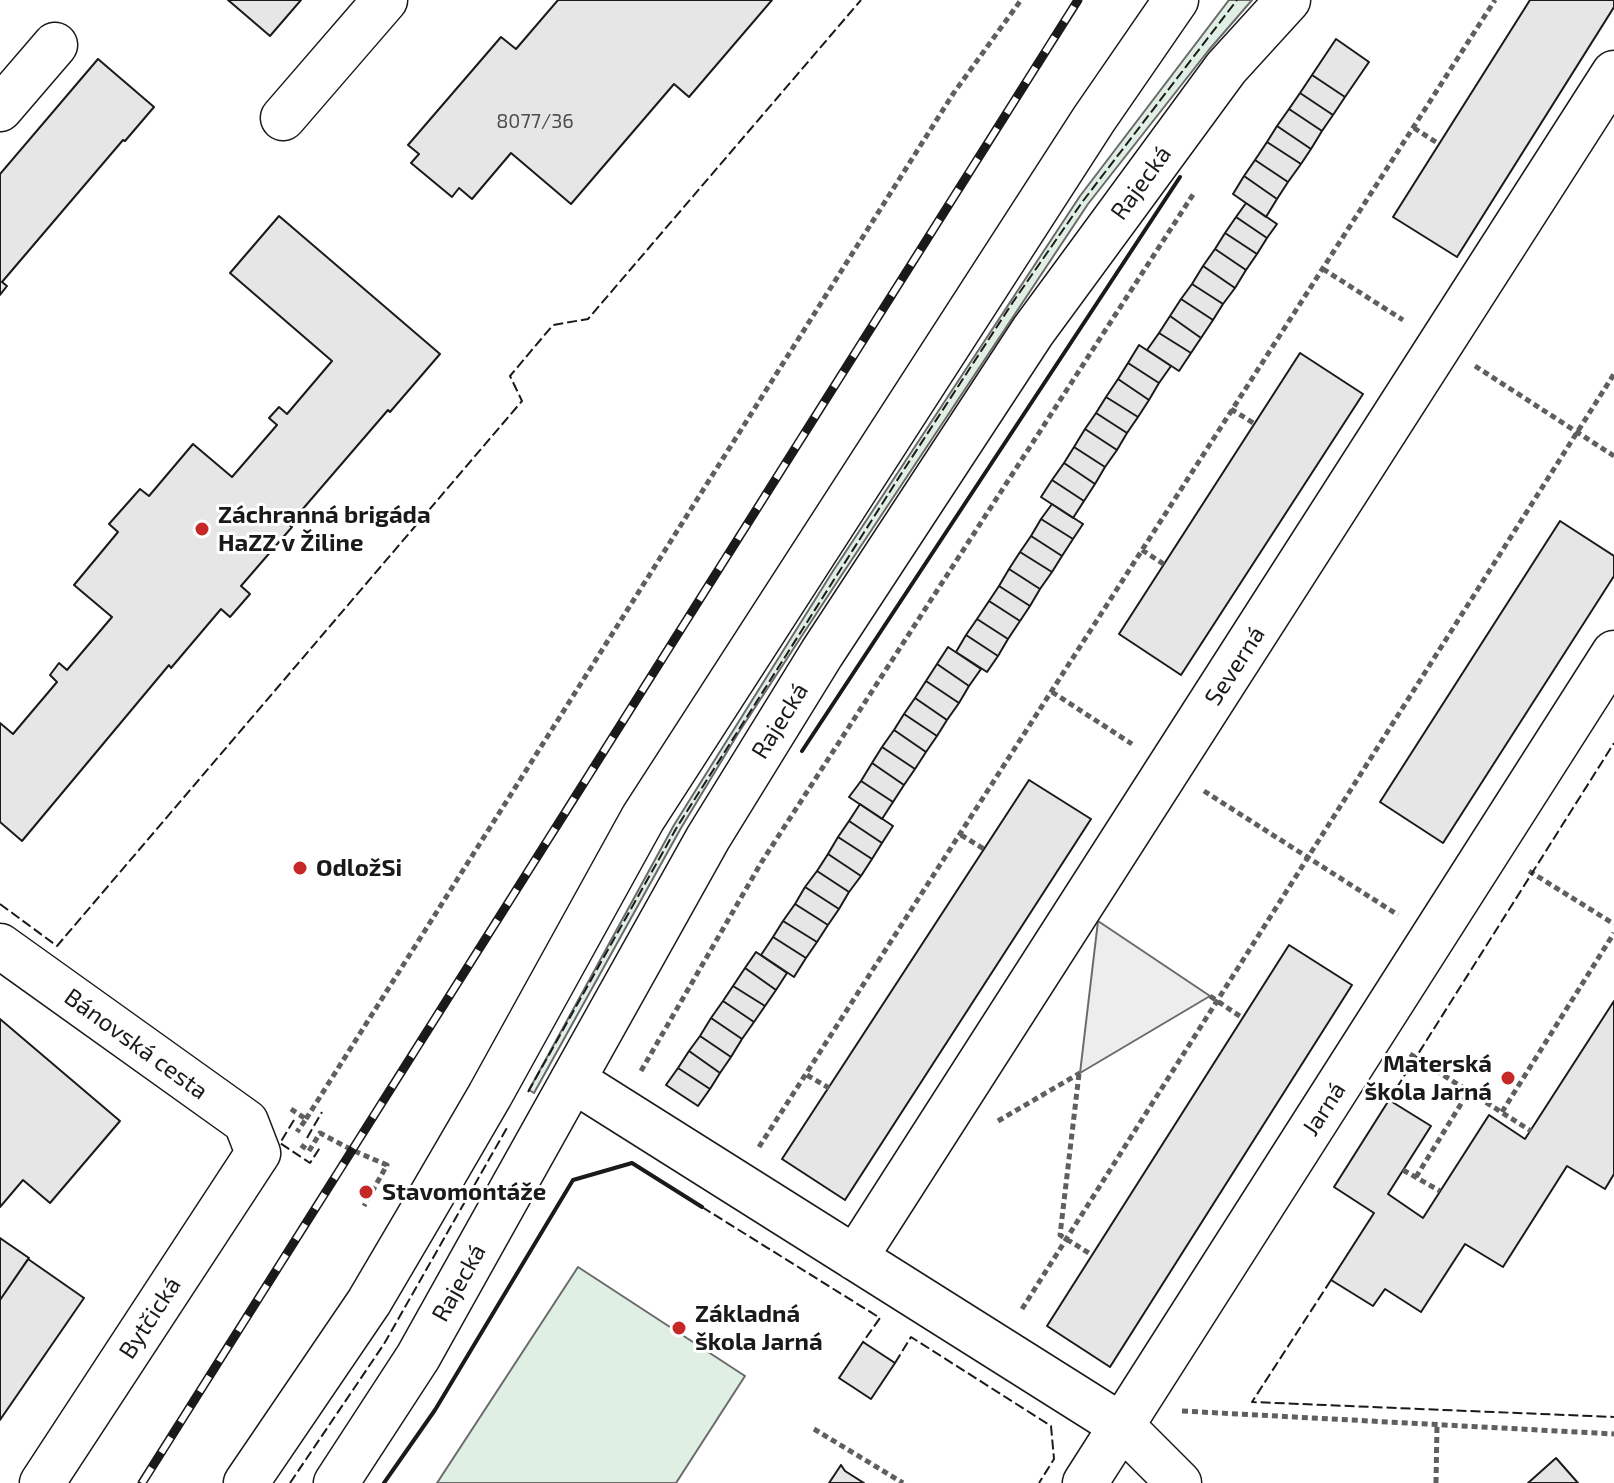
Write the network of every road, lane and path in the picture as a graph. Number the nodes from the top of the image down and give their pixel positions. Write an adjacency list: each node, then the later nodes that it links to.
1 (385, 0): 9 (street)
2 (1021, 0): 41 (path)
3 (1176, 0): 59 (street)
4 (1288, 0): 36 (street, Rajecká)
5 (1495, 0): 10 (path)
6 (55, 45): 8 (street)
7 (1614, 73): 20 (street, Severná)
8 (0, 109)
9 (283, 118)
10 (1414, 128): 11 (path); 14 (path)
11 (1439, 144)
12 (1197, 188): 33 (path)
13 (1614, 374): 24 (path)
14 (1231, 409): 15 (path); 16 (path)
15 (1255, 424)
16 (1142, 550): 17 (path); 19 (path)
17 (1165, 565)
18 (1614, 653): 22 (street, Jarná)
19 (1052, 692): 20 (path); 21 (path)
20 (1169, 769): 24 (path); 51 (street, Severná)
21 (961, 835): 23 (path); 35 (path)
22 (1491, 847): 25 (path); 27 (street, Jarná)
23 (984, 849)
24 (1308, 856): 27 (path); 30 (path)
25 (1614, 924)
26 (1614, 933): 40 (path)
27 (1433, 937): 32 (street, Jarná)
28 (0, 946): 43 (street, Bánovská cesta)
29 (1210, 996): 30 (path)
30 (1216, 1000): 31 (path); 49 (path)
31 (1241, 1017)
32 (1374, 1030): 38 (path); 55 (street, Jarná)
33 (643, 1068)
34 (1080, 1073): 49 (path)
35 (807, 1075): 37 (path); 44 (path)
36 (573, 1080): 51 (street); 60 (street, Rajecká)
37 (829, 1088)
38 (1469, 1091): 40 (path); 46 (path)
39 (284, 1105): 41 (path)
40 (1502, 1112): 42 (path)
41 (306, 1119): 48 (path)
42 (1531, 1131)
43 (258, 1153): 58 (street, Bytčická)
44 (753, 1157)
45 (1403, 1170): 46 (path)
46 (1416, 1177): 47 (path)
47 (1440, 1191)
48 (364, 1206)
49 (1067, 1238): 50 (path); 52 (path)
50 (1092, 1255)
51 (855, 1258): 55 (street)
52 (1016, 1319)
53 (1169, 1410): 54 (path)
54 (1437, 1425): 57 (path); 64 (path)
55 (1122, 1426): 62 (street, Jarná); 63 (street)
56 (814, 1429): 61 (path)
57 (1614, 1434)
58 (42, 1483)
59 (246, 1483)
60 (336, 1483)
61 (903, 1483)
62 (1085, 1483)
63 (1179, 1483)
64 (1436, 1483)

